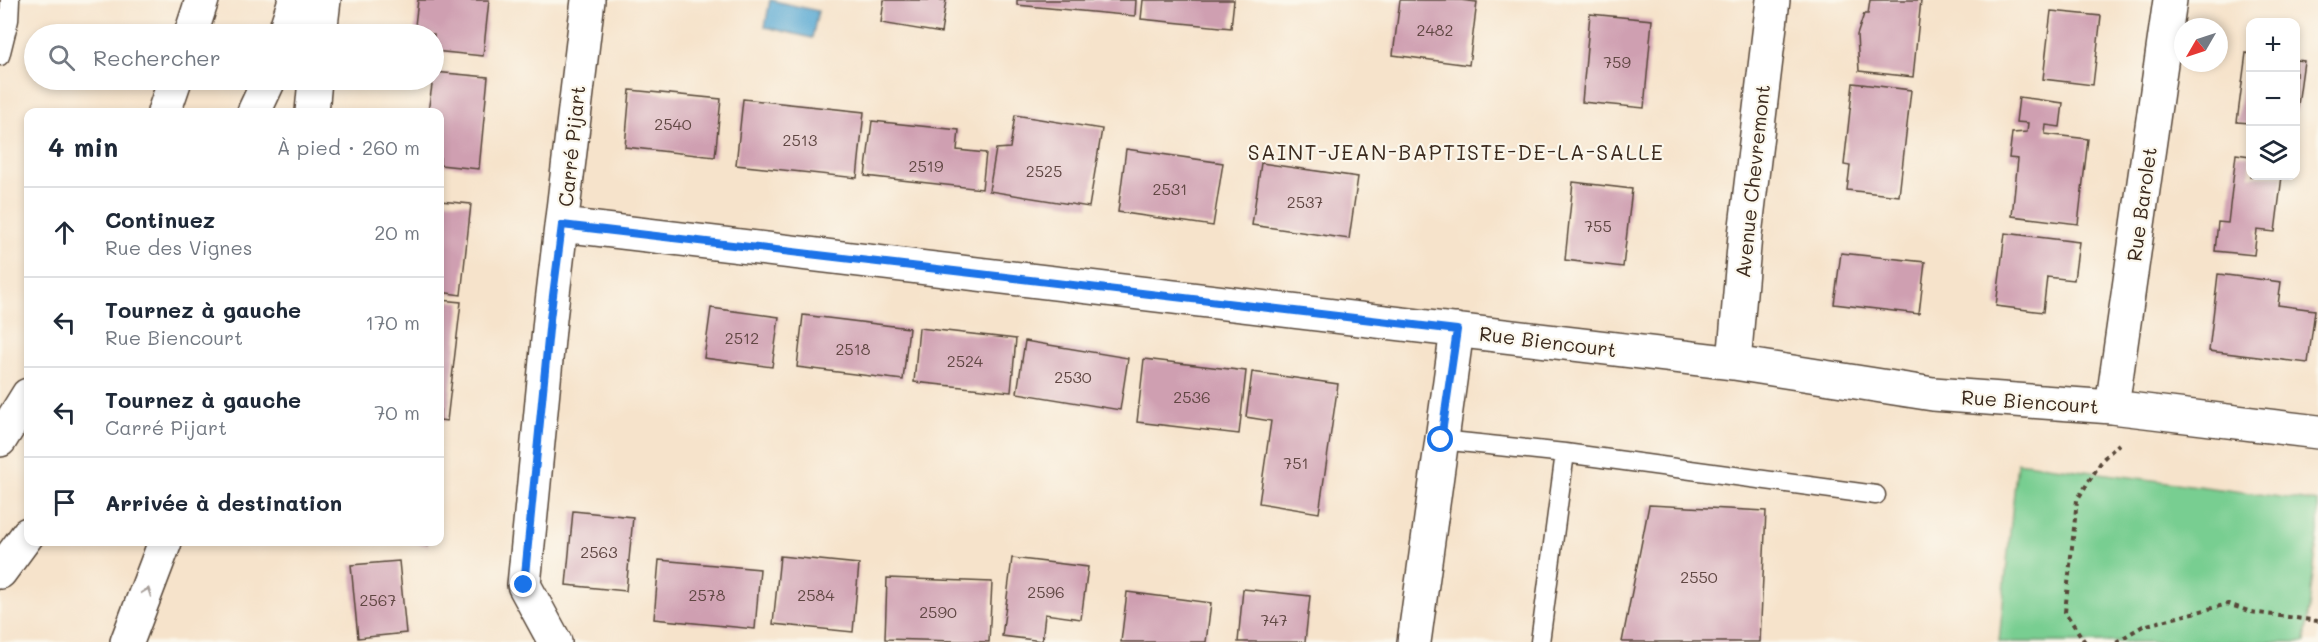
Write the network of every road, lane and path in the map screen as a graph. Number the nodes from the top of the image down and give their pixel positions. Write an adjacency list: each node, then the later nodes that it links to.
1 (10, 0): 11 (lane)
2 (202, 0): 8 (main road)
3 (295, 0): 9 (main road)
4 (324, 0): 10 (main road)
5 (588, 0): 18 (main road, Carré Pijart)
6 (1773, 0): 20 (main road, Avenue Chevremont)
7 (2170, 0): 22 (main road, Rue Barolet)
8 (194, 24)
9 (287, 24)
10 (321, 24)
11 (0, 56)
12 (172, 90): 15 (main road)
13 (264, 90): 16 (main road)
14 (314, 90): 17 (main road)
15 (166, 108)
16 (256, 108)
17 (312, 108)
18 (562, 225): 19 (main road, Rue Biencourt); 34 (main road, Carré Pijart)
19 (1457, 330): 20 (main road, Rue Biencourt); 26 (main road)
20 (1734, 363): 22 (main road, Rue Biencourt)
21 (24, 401): 25 (main road)
22 (2112, 407): 23 (main road, Rue Biencourt)
23 (2152, 412): 24 (main road, Rue Biencourt); 37 (path)
24 (2318, 432)
25 (0, 440)
26 (1441, 440): 27 (lane); 35 (main road)
27 (1565, 453): 28 (lane); 36 (lane)
28 (1876, 495)
29 (24, 539): 31 (main road)
30 (163, 546): 33 (main road, one-way to 30)
31 (0, 572)
32 (2318, 621): 38 (path)
33 (127, 642)
34 (555, 642)
35 (1414, 642)
36 (1540, 642)
37 (2085, 642)
38 (2116, 642)

